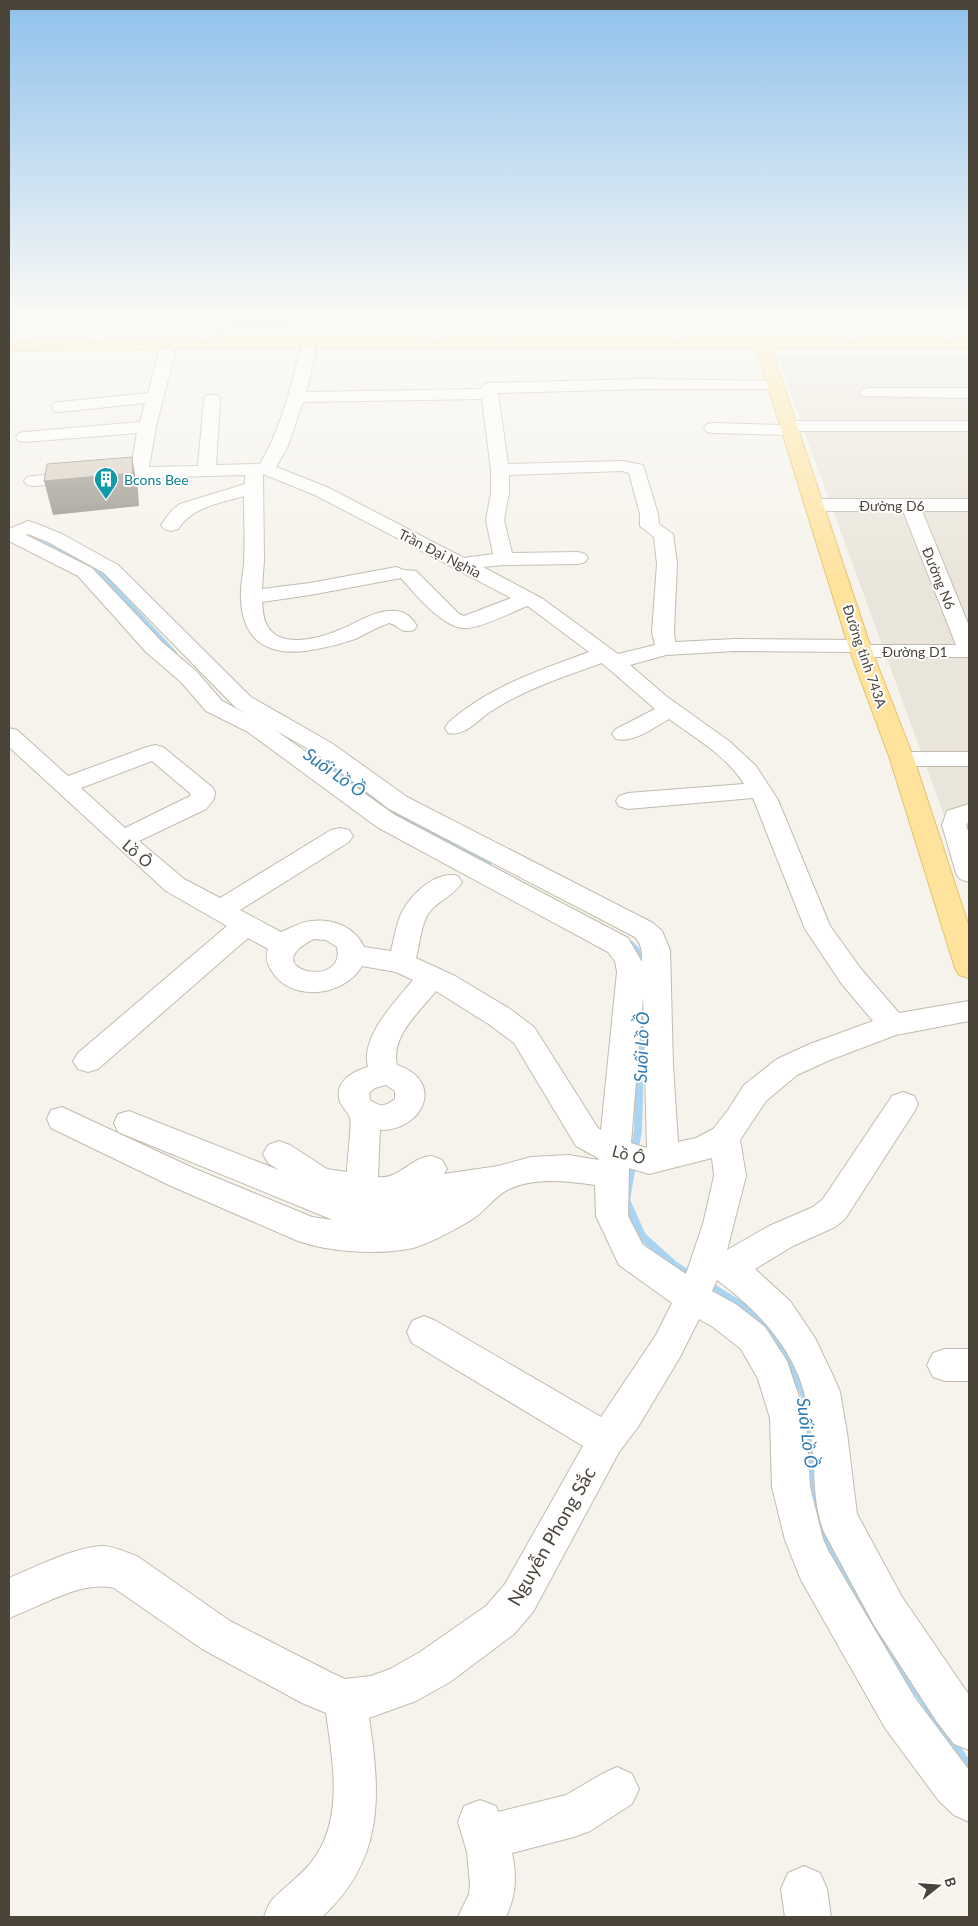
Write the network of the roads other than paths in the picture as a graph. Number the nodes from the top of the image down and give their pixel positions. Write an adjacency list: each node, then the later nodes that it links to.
1 (152, 408): 9 (street)
2 (211, 408): 13 (street)
3 (294, 408): 16 (street)
4 (491, 408): 14 (street)
5 (783, 408): 11 (main road, Đường tỉnh 743A)
6 (875, 408): 7 (street)
7 (883, 426): 8 (street); 11 (street)
8 (969, 426)
9 (147, 427): 12 (street); 15 (street)
10 (713, 428): 11 (street)
11 (789, 428): 19 (main road, Đường tỉnh 743A)
12 (25, 437)
13 (207, 470): 15 (street); 16 (street)
14 (500, 470): 23 (street); 30 (street)
15 (139, 473): 17 (street)
16 (258, 475): 21 (street); 24 (street, Trần Đại Nghĩa); 25 (street)
17 (47, 485)
18 (910, 504): 19 (street, Đường D6); 20 (street, Đường D6); 31 (street, Đường N6)
19 (814, 505): 29 (main road, Đường tỉnh 743A)
20 (969, 505)
21 (171, 525)
22 (578, 558): 23 (street)
23 (504, 559): 24 (street)
24 (463, 564): 26 (street, Trần Đại Nghĩa)
25 (251, 597): 26 (street); 27 (street)
26 (527, 599): 32 (street, Trần Đại Nghĩa)
27 (407, 626)
28 (170, 646): 28 (street); 65 (street); 65 (street)
29 (861, 648): 30 (street); 31 (street, Đường D1); 37 (main road, Đường tỉnh 743A)
30 (666, 649): 32 (street)
31 (969, 651)
32 (609, 658): 33 (street, Trần Đại Nghĩa); 34 (street)
33 (670, 710): 35 (street); 40 (street, Trần Đại Nghĩa)
34 (456, 728)
35 (624, 734)
36 (9, 735): 39 (street, Lồ Ô)
37 (902, 759): 38 (street); 47 (main road, Đường tỉnh 743A)
38 (969, 759)
39 (64, 786): 44 (street, Lồ Ô); 44 (street)
40 (760, 790): 41 (street); 56 (street, Trần Đại Nghĩa)
41 (628, 801)
42 (969, 812): 45 (street)
43 (340, 836): 48 (street)
44 (122, 839): 48 (street, Lồ Ô)
45 (969, 873)
46 (449, 882): 52 (street)
47 (957, 892): 53 (main road, Đường tỉnh 743A)
48 (219, 911): 49 (street, Lồ Ô)
49 (246, 925): 50 (street, Lồ Ô); 57 (street)
50 (285, 944): 51 (street); 51 (street)
51 (353, 955): 52 (street, Lồ Ô)
52 (401, 963): 54 (street, Lồ Ô)
53 (969, 968)
54 (432, 977): 58 (street); 65 (street, Lồ Ô)
55 (969, 1011): 56 (street, Lồ Ô)
56 (893, 1025): 63 (street, Lồ Ô)
57 (88, 1061)
58 (384, 1072): 60 (street); 60 (street)
59 (903, 1104): 69 (street)
60 (373, 1116): 68 (street)
61 (62, 1119): 67 (street)
62 (129, 1122): 67 (street)
63 (724, 1138): 65 (street, Lồ Ô); 69 (street, Nguyễn Phong Sắc)
64 (279, 1154): 68 (street)
65 (634, 1160): 67 (street); 69 (street)
66 (431, 1169): 68 (street)
67 (498, 1179)
68 (372, 1190)
69 (706, 1275): 71 (street); 72 (street, Nguyễn Phong Sắc)
70 (424, 1332): 72 (street)
71 (811, 1430): 75 (street); 77 (street)
72 (606, 1440): 74 (street, Nguyễn Phong Sắc)
73 (9, 1598): 74 (street, Nguyễn Phong Sắc)
74 (345, 1700): 78 (street)
75 (969, 1729)
76 (617, 1789): 79 (street)
77 (969, 1800)
78 (287, 1917)
79 (480, 1917)

